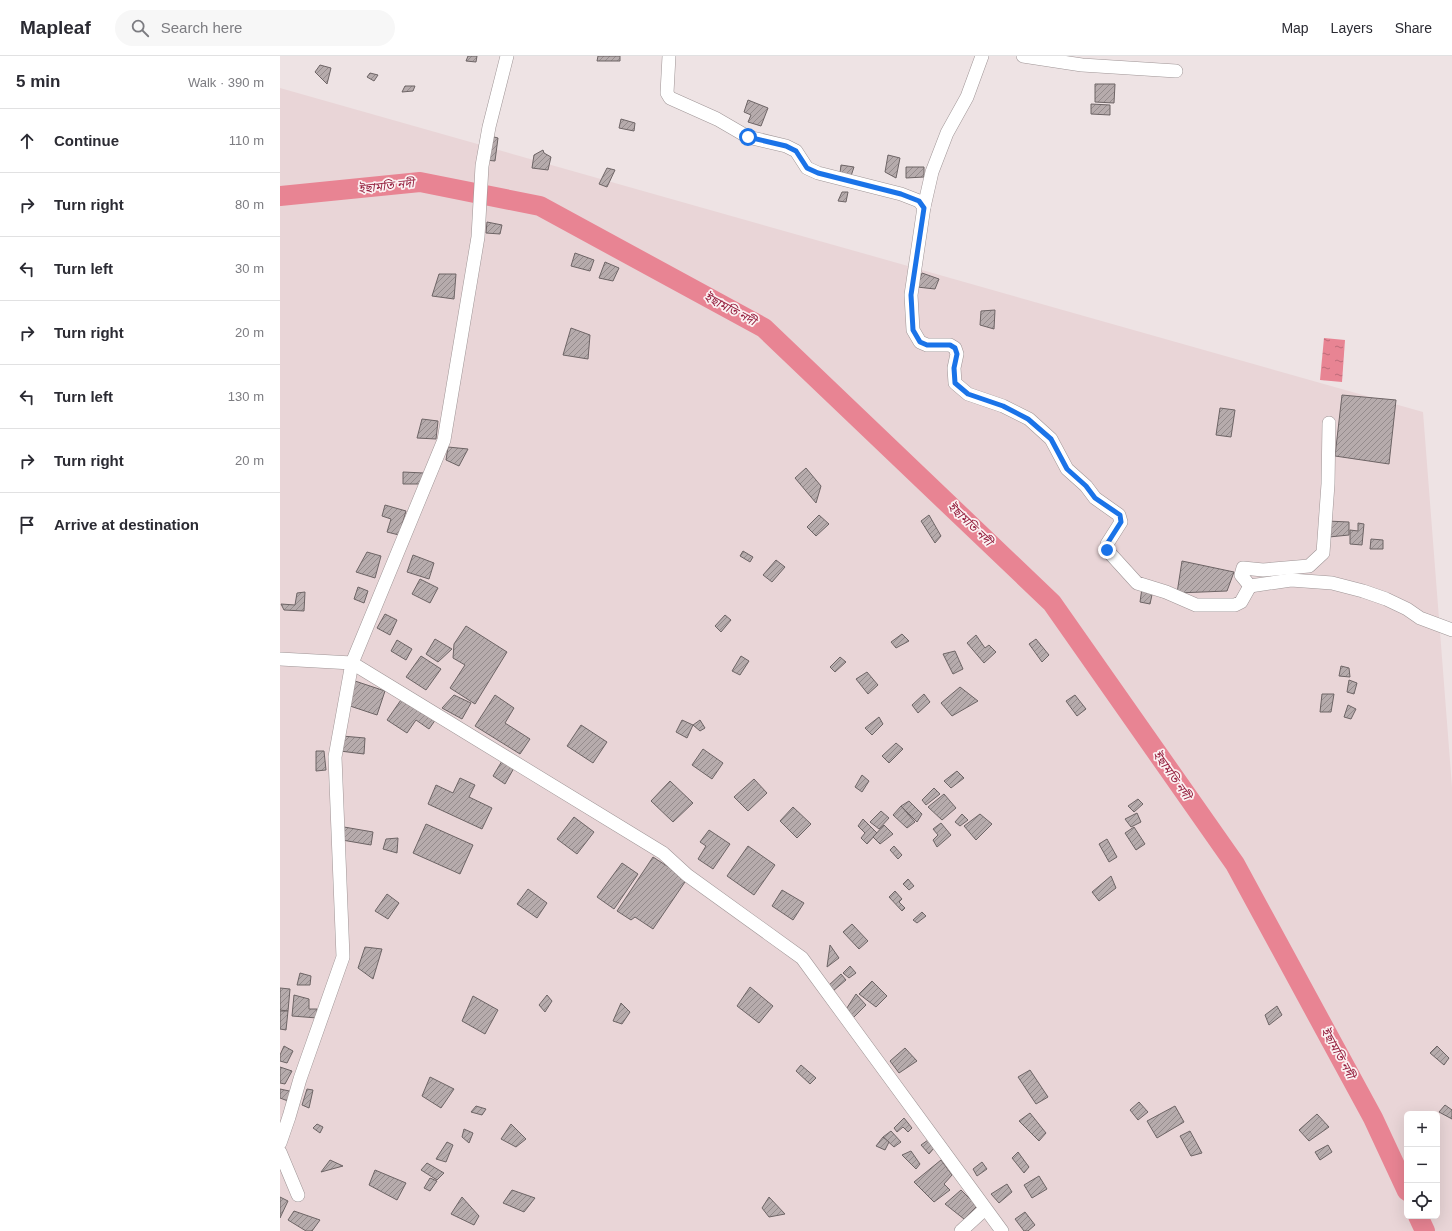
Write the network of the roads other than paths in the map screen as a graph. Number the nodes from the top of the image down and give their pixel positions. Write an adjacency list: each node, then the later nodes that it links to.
1 (507, 56): 12 (street)
2 (669, 56): 7 (street)
3 (982, 56): 7 (street)
4 (1023, 56): 5 (street)
5 (1083, 61): 6 (street)
6 (1176, 72)
7 (924, 208): 9 (street)
8 (1329, 423): 9 (street)
9 (1250, 586): 10 (street)
10 (1452, 630)
11 (280, 659): 12 (street)
12 (352, 663): 13 (street); 16 (street)
13 (280, 1143)
14 (280, 1152): 15 (street)
15 (298, 1195)
16 (985, 1209): 17 (street); 18 (street)
17 (960, 1231)
18 (1002, 1231)

